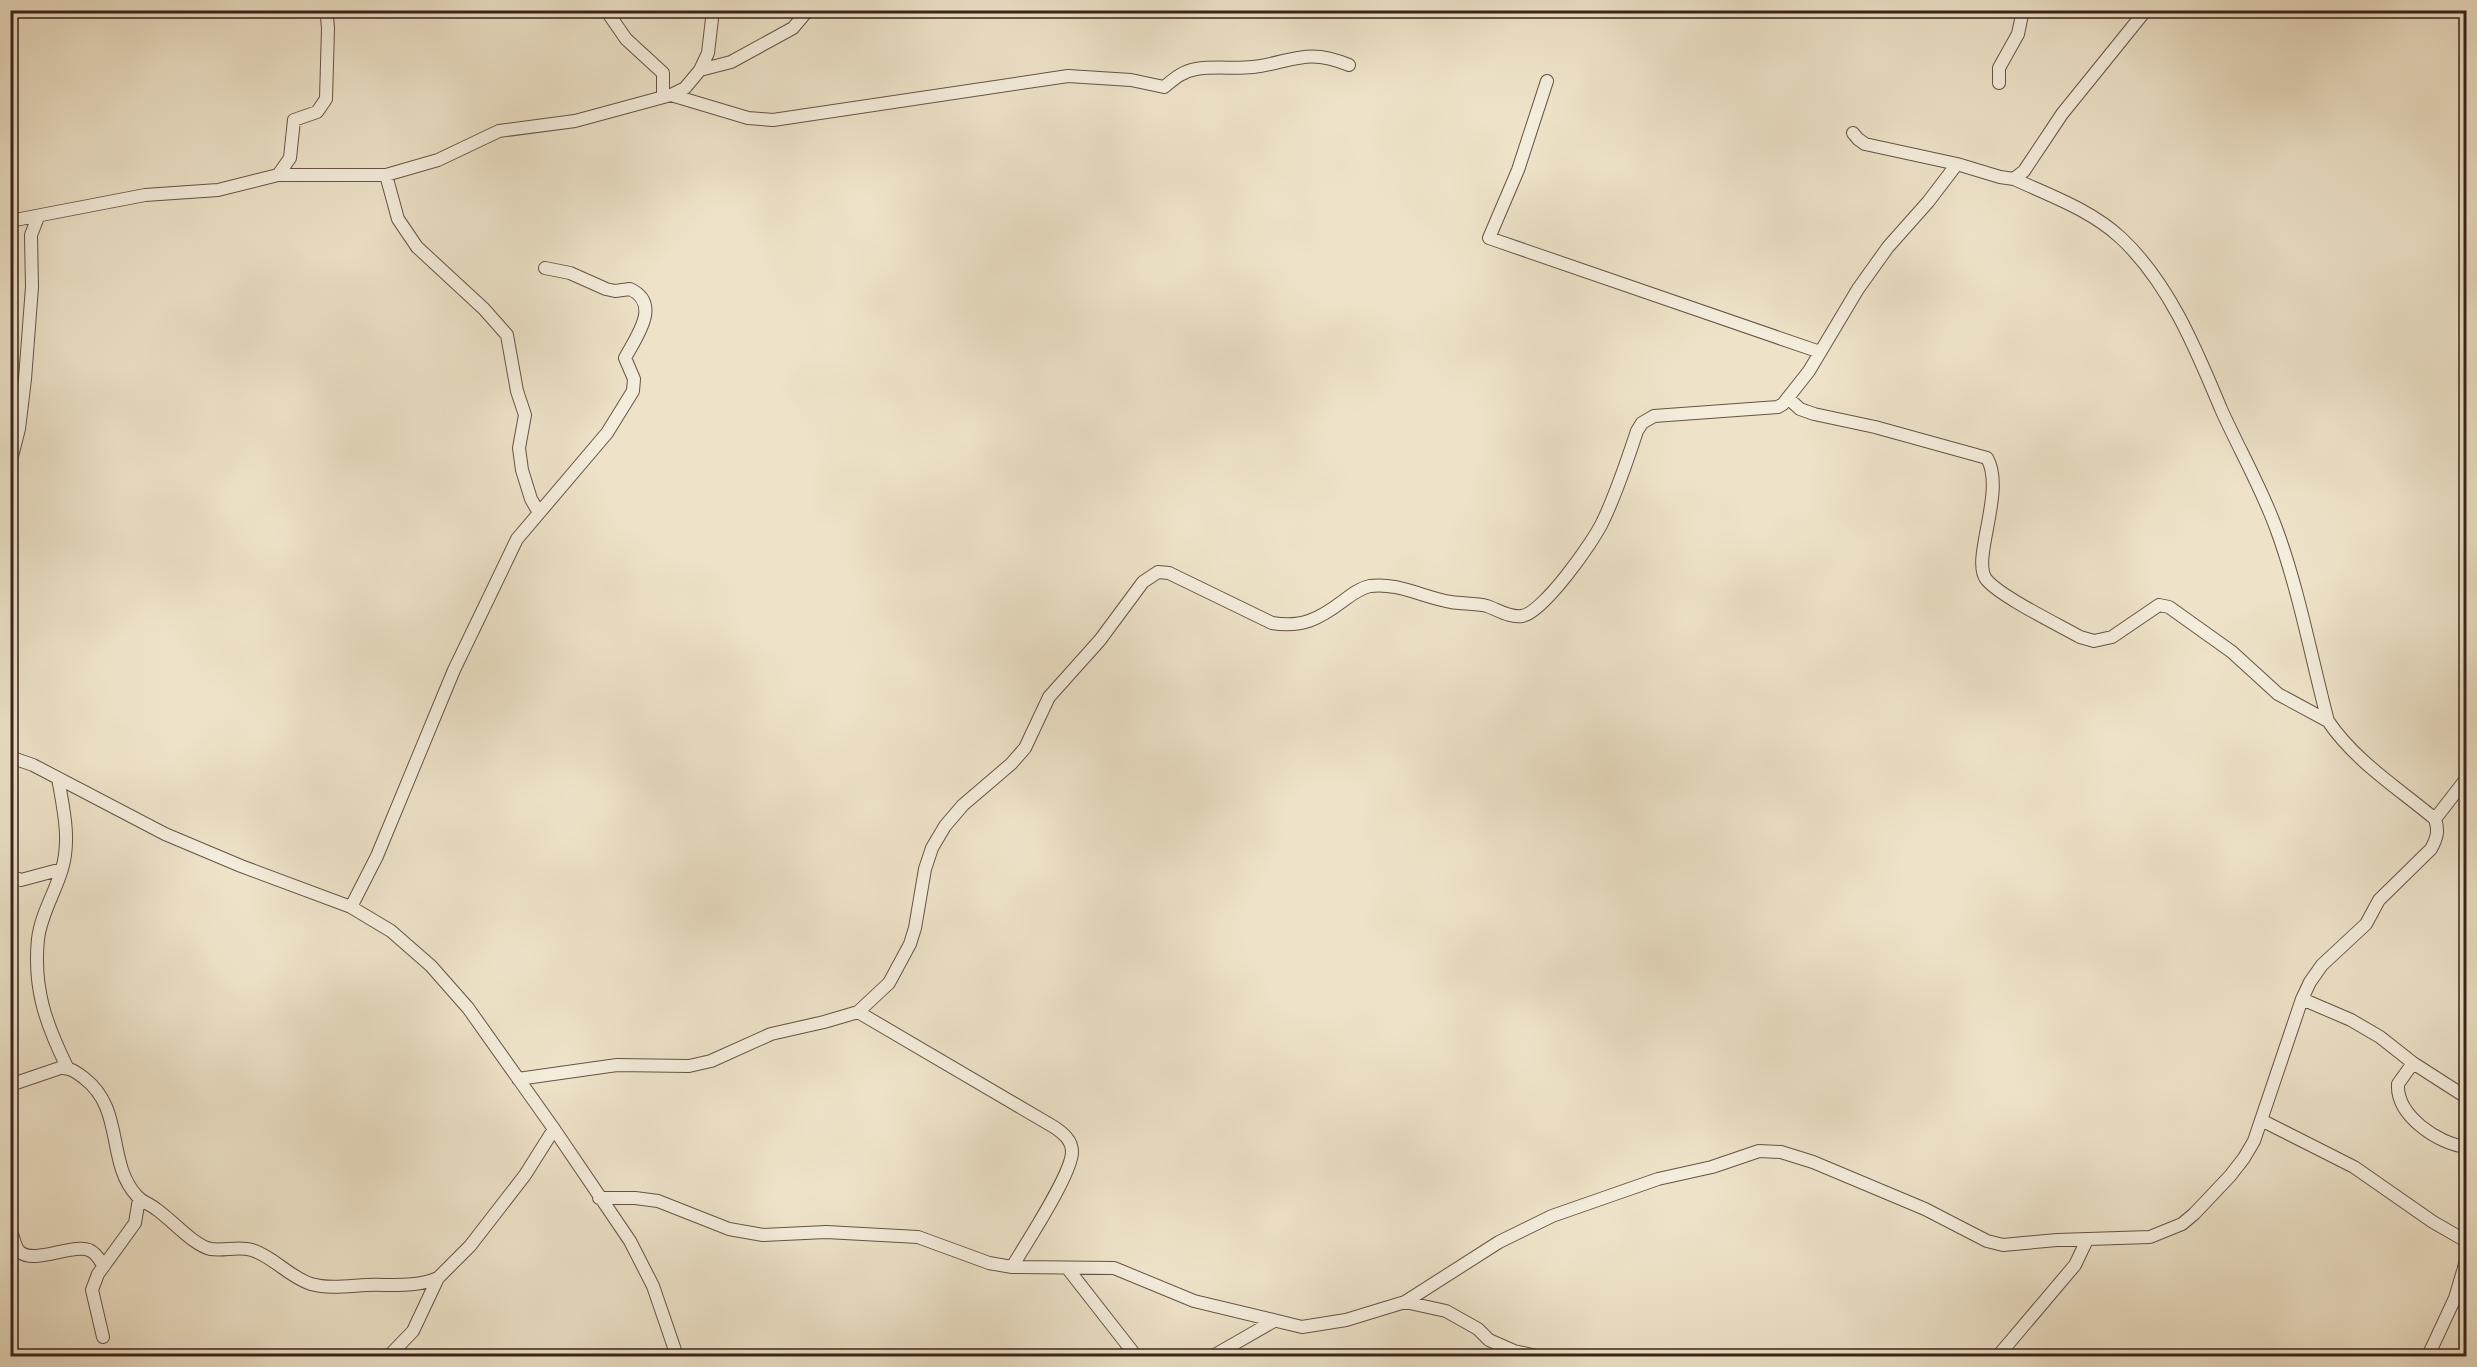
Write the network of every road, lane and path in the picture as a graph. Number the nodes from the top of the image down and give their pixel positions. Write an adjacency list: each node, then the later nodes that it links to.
1 (323, 10): 14 (street)
2 (606, 10): 11 (street)
3 (713, 10): 8 (street)
4 (808, 10): 8 (street)
5 (2023, 10): 10 (street)
6 (2146, 10): 16 (street)
7 (1348, 65): 11 (street)
8 (700, 70): 11 (street)
9 (1547, 81): 21 (street)
10 (1999, 83)
11 (667, 96): 15 (street)
12 (1853, 133): 13 (street)
13 (1957, 164): 16 (street); 21 (street)
14 (278, 175): 15 (street); 17 (street)
15 (386, 175): 24 (street)
16 (2014, 179): 25 (street)
17 (38, 217): 18 (street); 19 (street)
18 (13, 219): 19 (street)
19 (31, 235): 23 (street)
20 (545, 268): 24 (street)
21 (1820, 352): 22 (street)
22 (1789, 399): 25 (street); 34 (street)
23 (10, 464)
24 (538, 511): 32 (street)
25 (2328, 720): 29 (street)
26 (10, 757): 27 (street)
27 (58, 778): 30 (street); 32 (street)
28 (2466, 778): 29 (street)
29 (2435, 819): 33 (street)
30 (62, 869): 31 (street); 36 (street)
31 (10, 876)
32 (351, 907): 37 (street)
33 (2302, 999): 35 (street); 40 (street)
34 (858, 1012): 37 (street); 50 (street)
35 (2413, 1063): 39 (street); 42 (street)
36 (67, 1067): 38 (street); 44 (street)
37 (518, 1079): 41 (street)
38 (10, 1085)
39 (2466, 1097)
40 (2261, 1120): 46 (street); 47 (street)
41 (554, 1129): 43 (street); 52 (street)
42 (2466, 1147)
43 (599, 1198): 50 (street); 57 (street)
44 (139, 1199): 49 (street); 52 (street)
45 (10, 1230): 49 (street)
46 (2087, 1240): 53 (street); 61 (street)
47 (2466, 1240)
48 (2466, 1261): 62 (street)
49 (104, 1266): 55 (street)
50 (1012, 1267): 51 (street)
51 (1068, 1269): 54 (street); 58 (street)
52 (438, 1278): 56 (street)
53 (1405, 1302): 54 (street); 60 (street)
54 (1274, 1321): 59 (street)
55 (103, 1337)
56 (389, 1356)
57 (677, 1356)
58 (1136, 1356)
59 (1213, 1356)
60 (1537, 1356)
61 (1998, 1356)
62 (2428, 1356)

